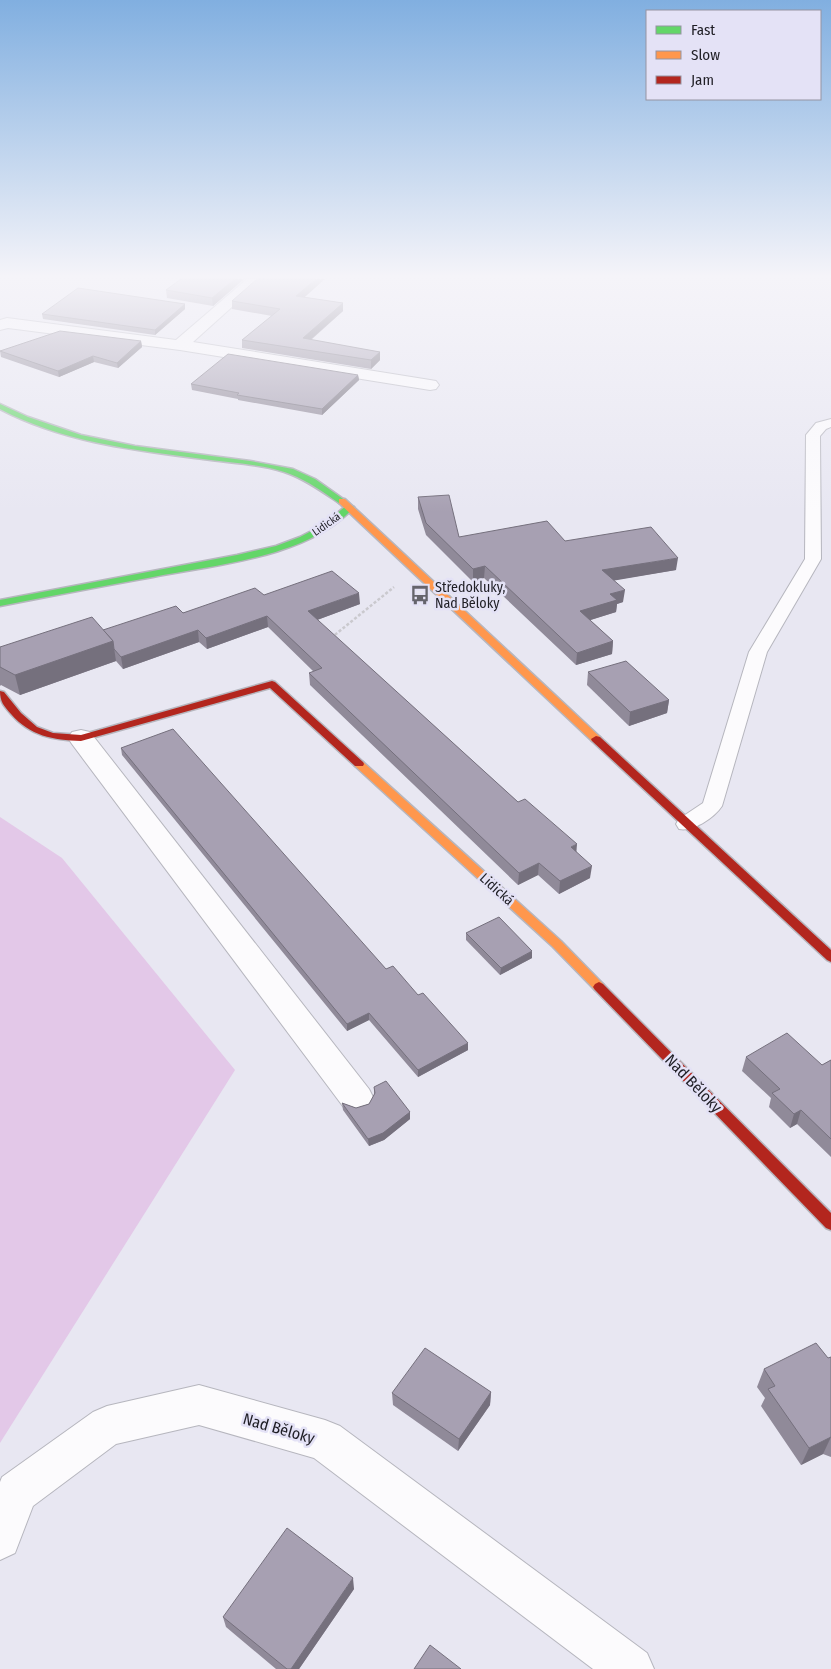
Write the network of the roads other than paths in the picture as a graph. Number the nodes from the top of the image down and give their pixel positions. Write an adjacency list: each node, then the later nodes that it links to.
1 (251, 357): 2 (street)
2 (430, 385)
3 (0, 406): 5 (street, Lidická)
4 (831, 423): 9 (lane)
5 (350, 507): 6 (street, Lidická); 9 (street)
6 (0, 603)
7 (0, 694): 8 (street, Lidická)
8 (81, 738): 10 (street, Lidická); 12 (street)
9 (686, 824): 11 (street)
10 (557, 944): 13 (street, Nad Běloky)
11 (831, 957)
12 (357, 1099)
13 (831, 1223)
14 (0, 1538): 15 (street, Nad Běloky)
15 (632, 1669)

